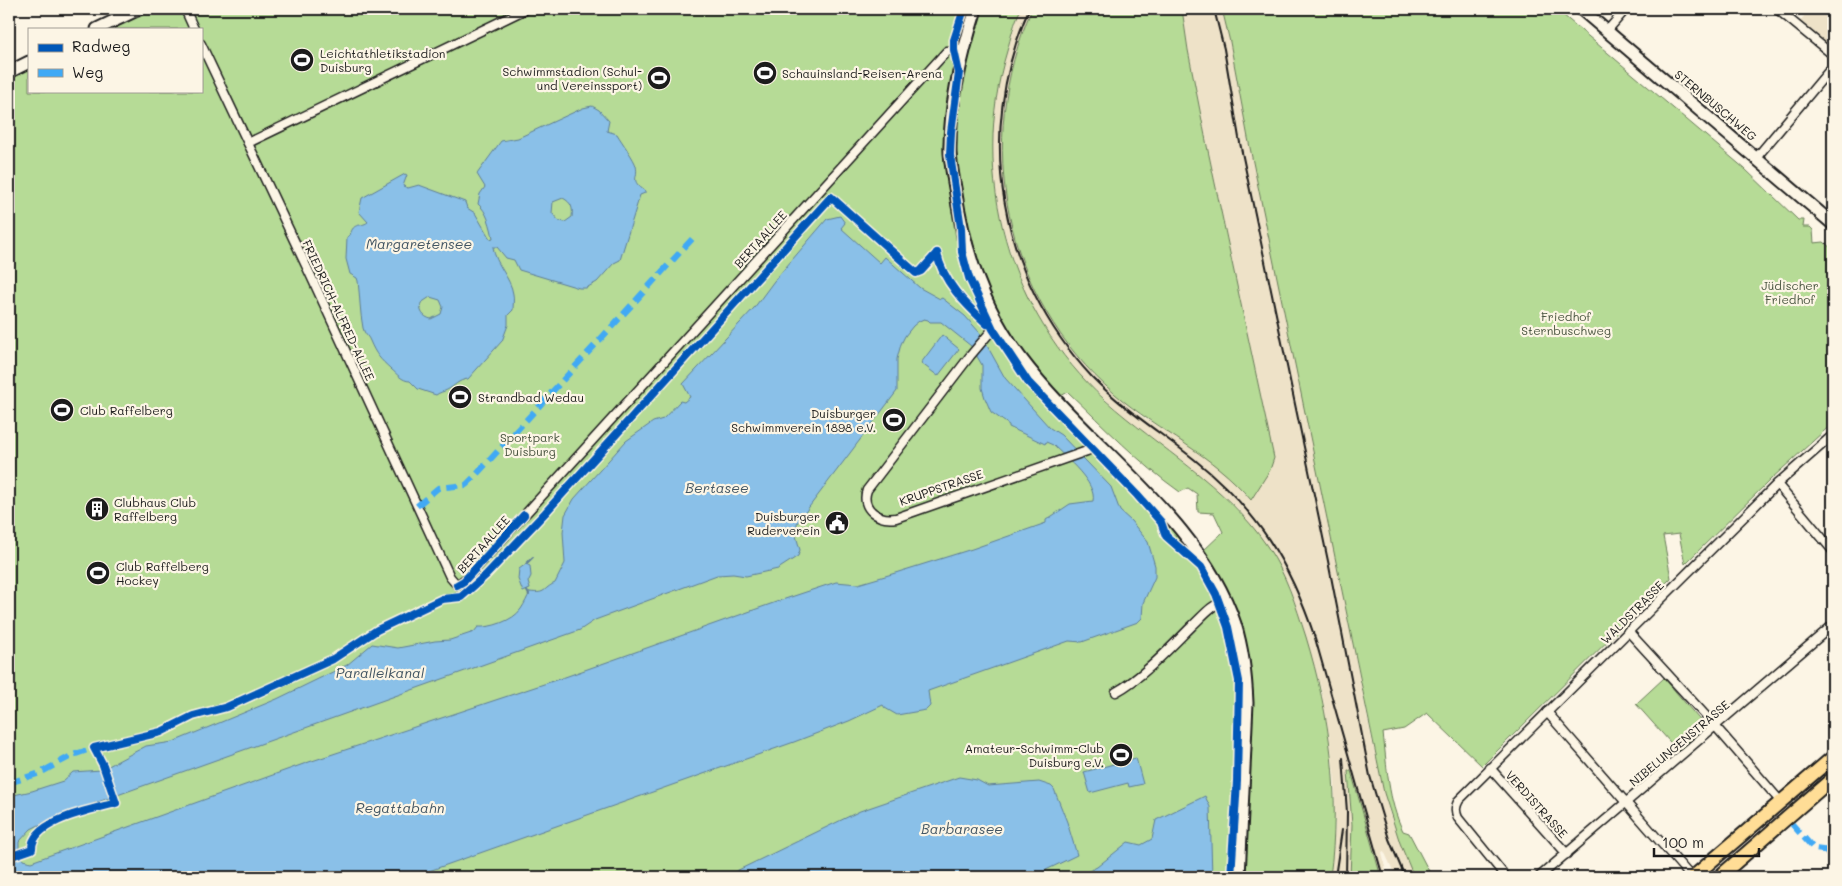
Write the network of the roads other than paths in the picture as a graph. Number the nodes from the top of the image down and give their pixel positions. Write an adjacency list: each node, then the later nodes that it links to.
1 (139, 9): 8 (street)
2 (185, 9): 9 (street)
3 (526, 9): 17 (street)
4 (976, 9): 12 (street)
5 (1581, 9): 10 (street, STERNBUSCHWEG)
6 (1626, 9): 10 (street)
7 (1782, 10): 13 (street)
8 (99, 28)
9 (194, 28)
10 (1607, 31): 18 (street, STERNBUSCHWEG)
11 (202, 46): 17 (street, FRIEDRICH-ALFRED-ALLEE)
12 (964, 50): 20 (street); 25 (street, BERTAALLEE)
13 (1833, 55)
14 (28, 62): 16 (street)
15 (1833, 66): 18 (street)
16 (9, 72)
17 (248, 143): 25 (street, FRIEDRICH-ALFRED-ALLEE)
18 (1756, 158): 19 (street, STERNBUSCHWEG)
19 (1833, 224)
20 (998, 323): 22 (street); 22 (street, KRUPPSTRASSE)
21 (1833, 435): 23 (street, WALDSTRASSE)
22 (1100, 445): 26 (street)
23 (1777, 484): 24 (street); 28 (street, WALDSTRASSE)
24 (1833, 551)
25 (457, 586)
26 (1225, 600): 29 (street); 38 (street)
27 (1833, 625): 31 (street, NIBELUNGENSTRASSE)
28 (1628, 631): 30 (street, WALDSTRASSE); 31 (street)
29 (1116, 692)
30 (1547, 712): 33 (street, WALDSTRASSE); 35 (street)
31 (1716, 727): 35 (street, NIBELUNGENSTRASSE); 36 (street)
32 (1833, 757): 36 (main road)
33 (1490, 768): 37 (street, VERDISTRASSE); 39 (street, WALDSTRASSE)
34 (1833, 778): 42 (main road)
35 (1627, 802): 37 (street, NIBELUNGENSTRASSE); 41 (street)
36 (1781, 802): 41 (main road)
37 (1567, 854): 40 (street, NIBELUNGENSTRASSE)
38 (1239, 877)
39 (1506, 877)
40 (1539, 877)
41 (1692, 877)
42 (1719, 877)

